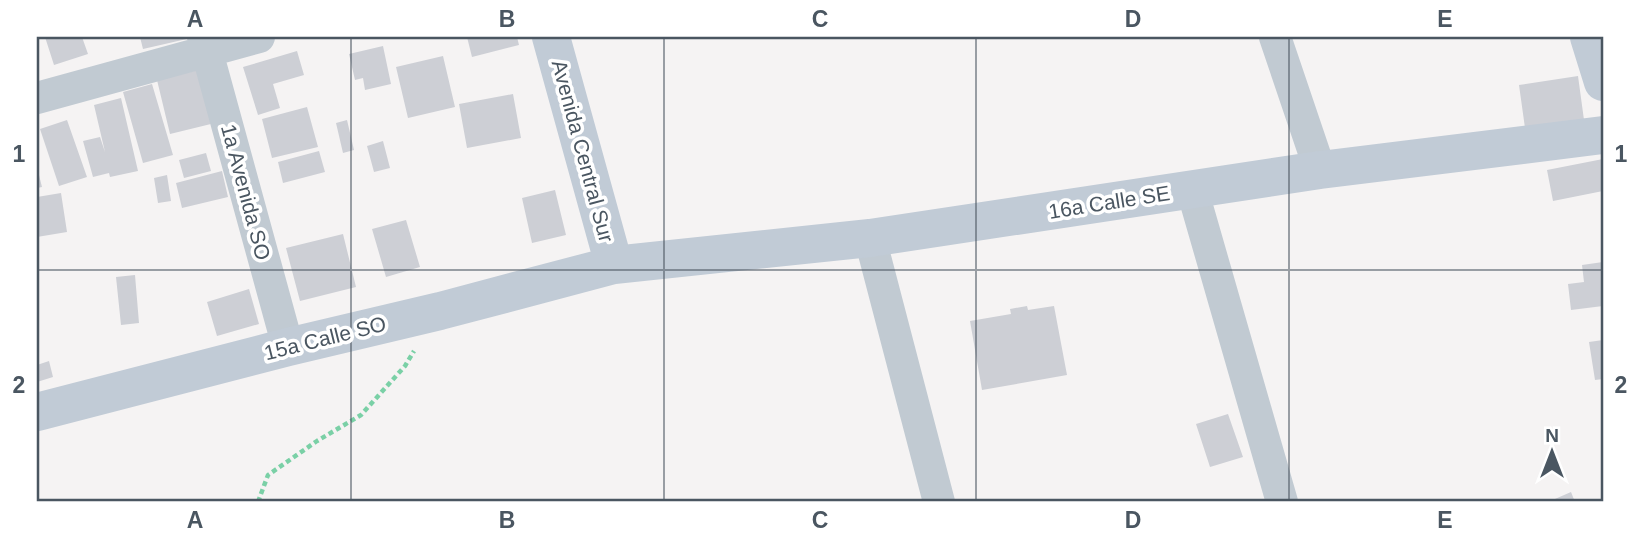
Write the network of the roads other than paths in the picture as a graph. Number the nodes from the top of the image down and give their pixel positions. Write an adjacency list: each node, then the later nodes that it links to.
1 (259, 37): 5 (street)
2 (551, 37): 12 (street, Avenida Central Sur)
3 (1275, 37): 9 (street)
4 (1589, 37): 6 (street)
5 (205, 43): 7 (street); 13 (street, 1a Avenida SO)
6 (1603, 82)
7 (37, 98)
8 (1603, 135): 9 (street, 16a Calle SE)
9 (1320, 170): 10 (street, 16a Calle SE)
10 (1192, 189): 11 (street, 16a Calle SE); 16 (street)
11 (870, 238): 12 (street, 16a Calle SE); 15 (street)
12 (614, 265): 13 (street, 15a Calle SO)
13 (288, 347): 14 (street, 15a Calle SO)
14 (37, 412)
15 (939, 502)
16 (1282, 502)

